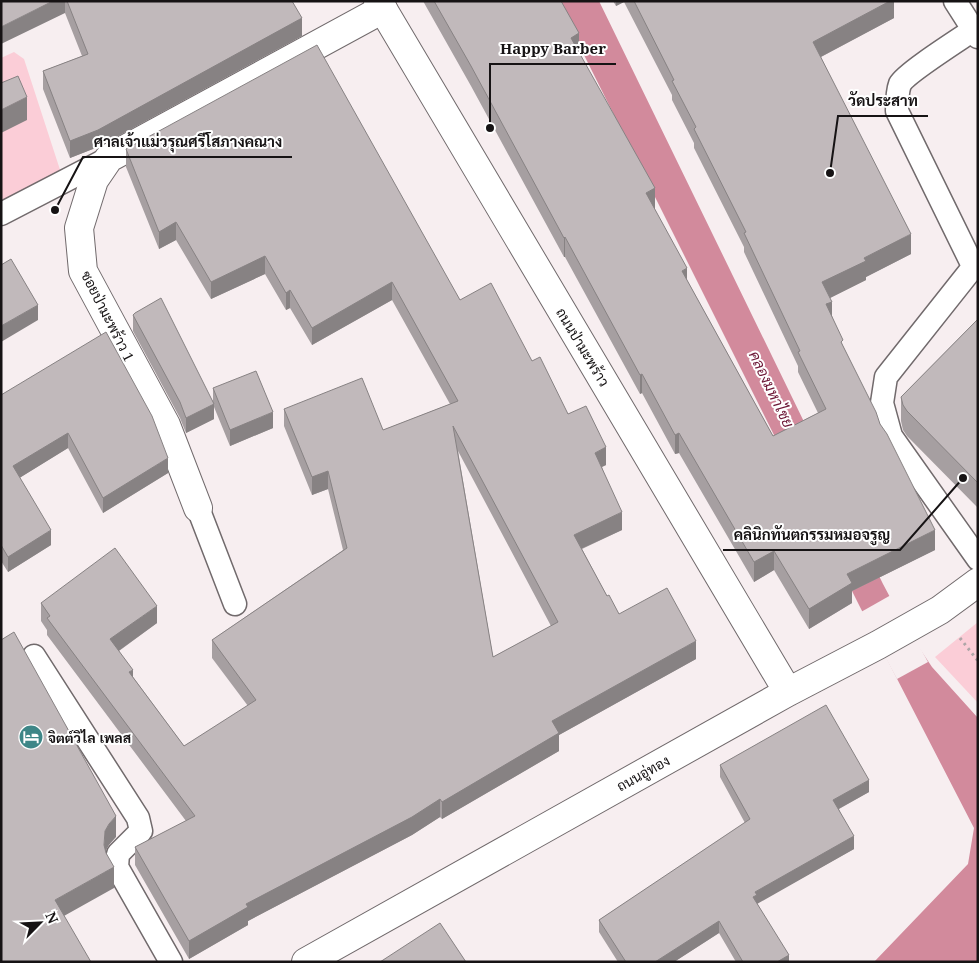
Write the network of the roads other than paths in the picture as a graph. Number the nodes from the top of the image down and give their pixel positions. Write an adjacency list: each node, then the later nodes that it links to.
1 (955, 1): 3 (lane)
2 (380, 5): 4 (street, ซอยป่ามะพร้าว 1); 12 (street, ถนนป่ามะพร้าว)
3 (976, 33): 6 (lane)
4 (109, 158): 5 (lane); 7 (street, ซอยป่ามะพร้าว 1)
5 (1, 214)
6 (973, 275): 8 (lane)
7 (198, 508): 10 (lane)
8 (978, 558)
9 (974, 593): 12 (street, ถนนอู่ทอง)
10 (236, 604)
11 (34, 656): 13 (lane)
12 (788, 692): 14 (street, ถนนอู่ทอง)
13 (171, 962)
14 (306, 962)

